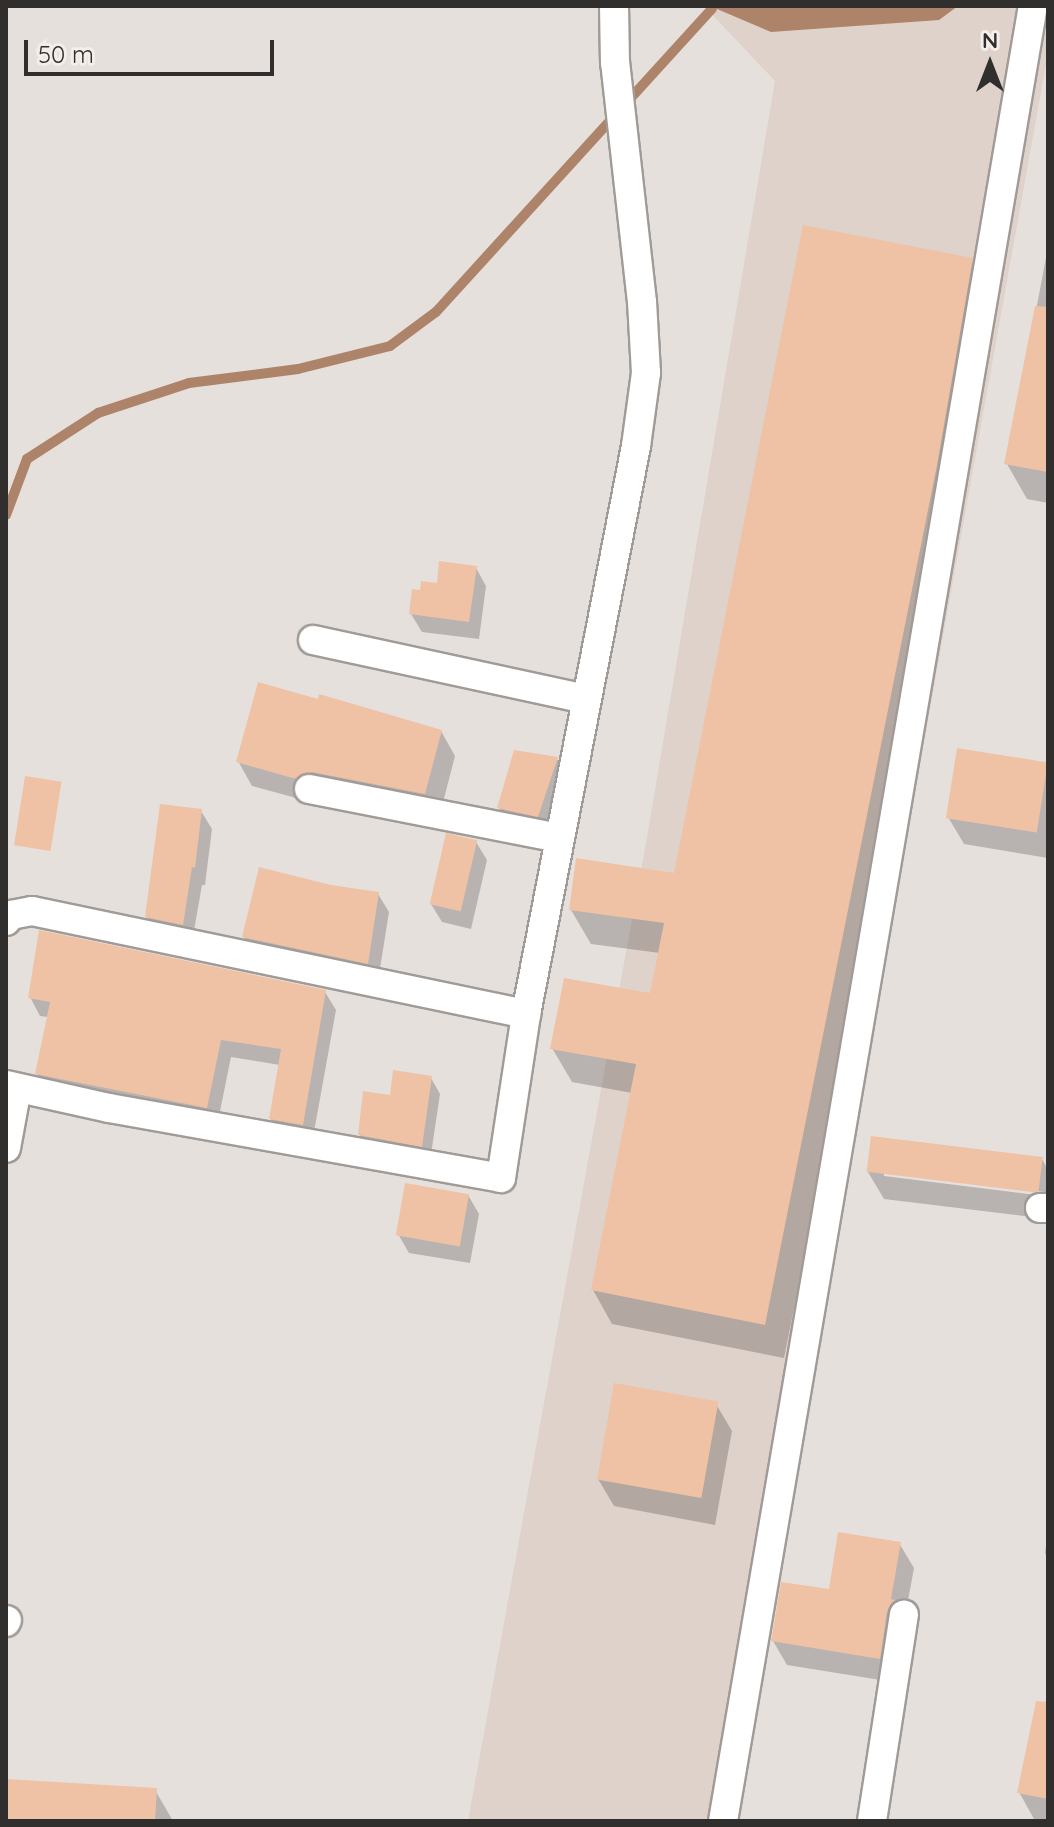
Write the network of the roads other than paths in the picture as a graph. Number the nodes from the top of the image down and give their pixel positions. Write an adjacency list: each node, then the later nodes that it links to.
1 (614, 6): 4 (street)
2 (1033, 6): 12 (street)
3 (313, 640): 4 (street)
4 (585, 699): 6 (street)
5 (309, 789): 6 (street)
6 (559, 838): 8 (street)
7 (6, 921): 8 (street)
8 (526, 1014): 9 (street)
9 (12, 1086): 10 (street)
10 (6, 1148)
11 (904, 1614): 13 (street)
12 (723, 1821)
13 (872, 1821)

